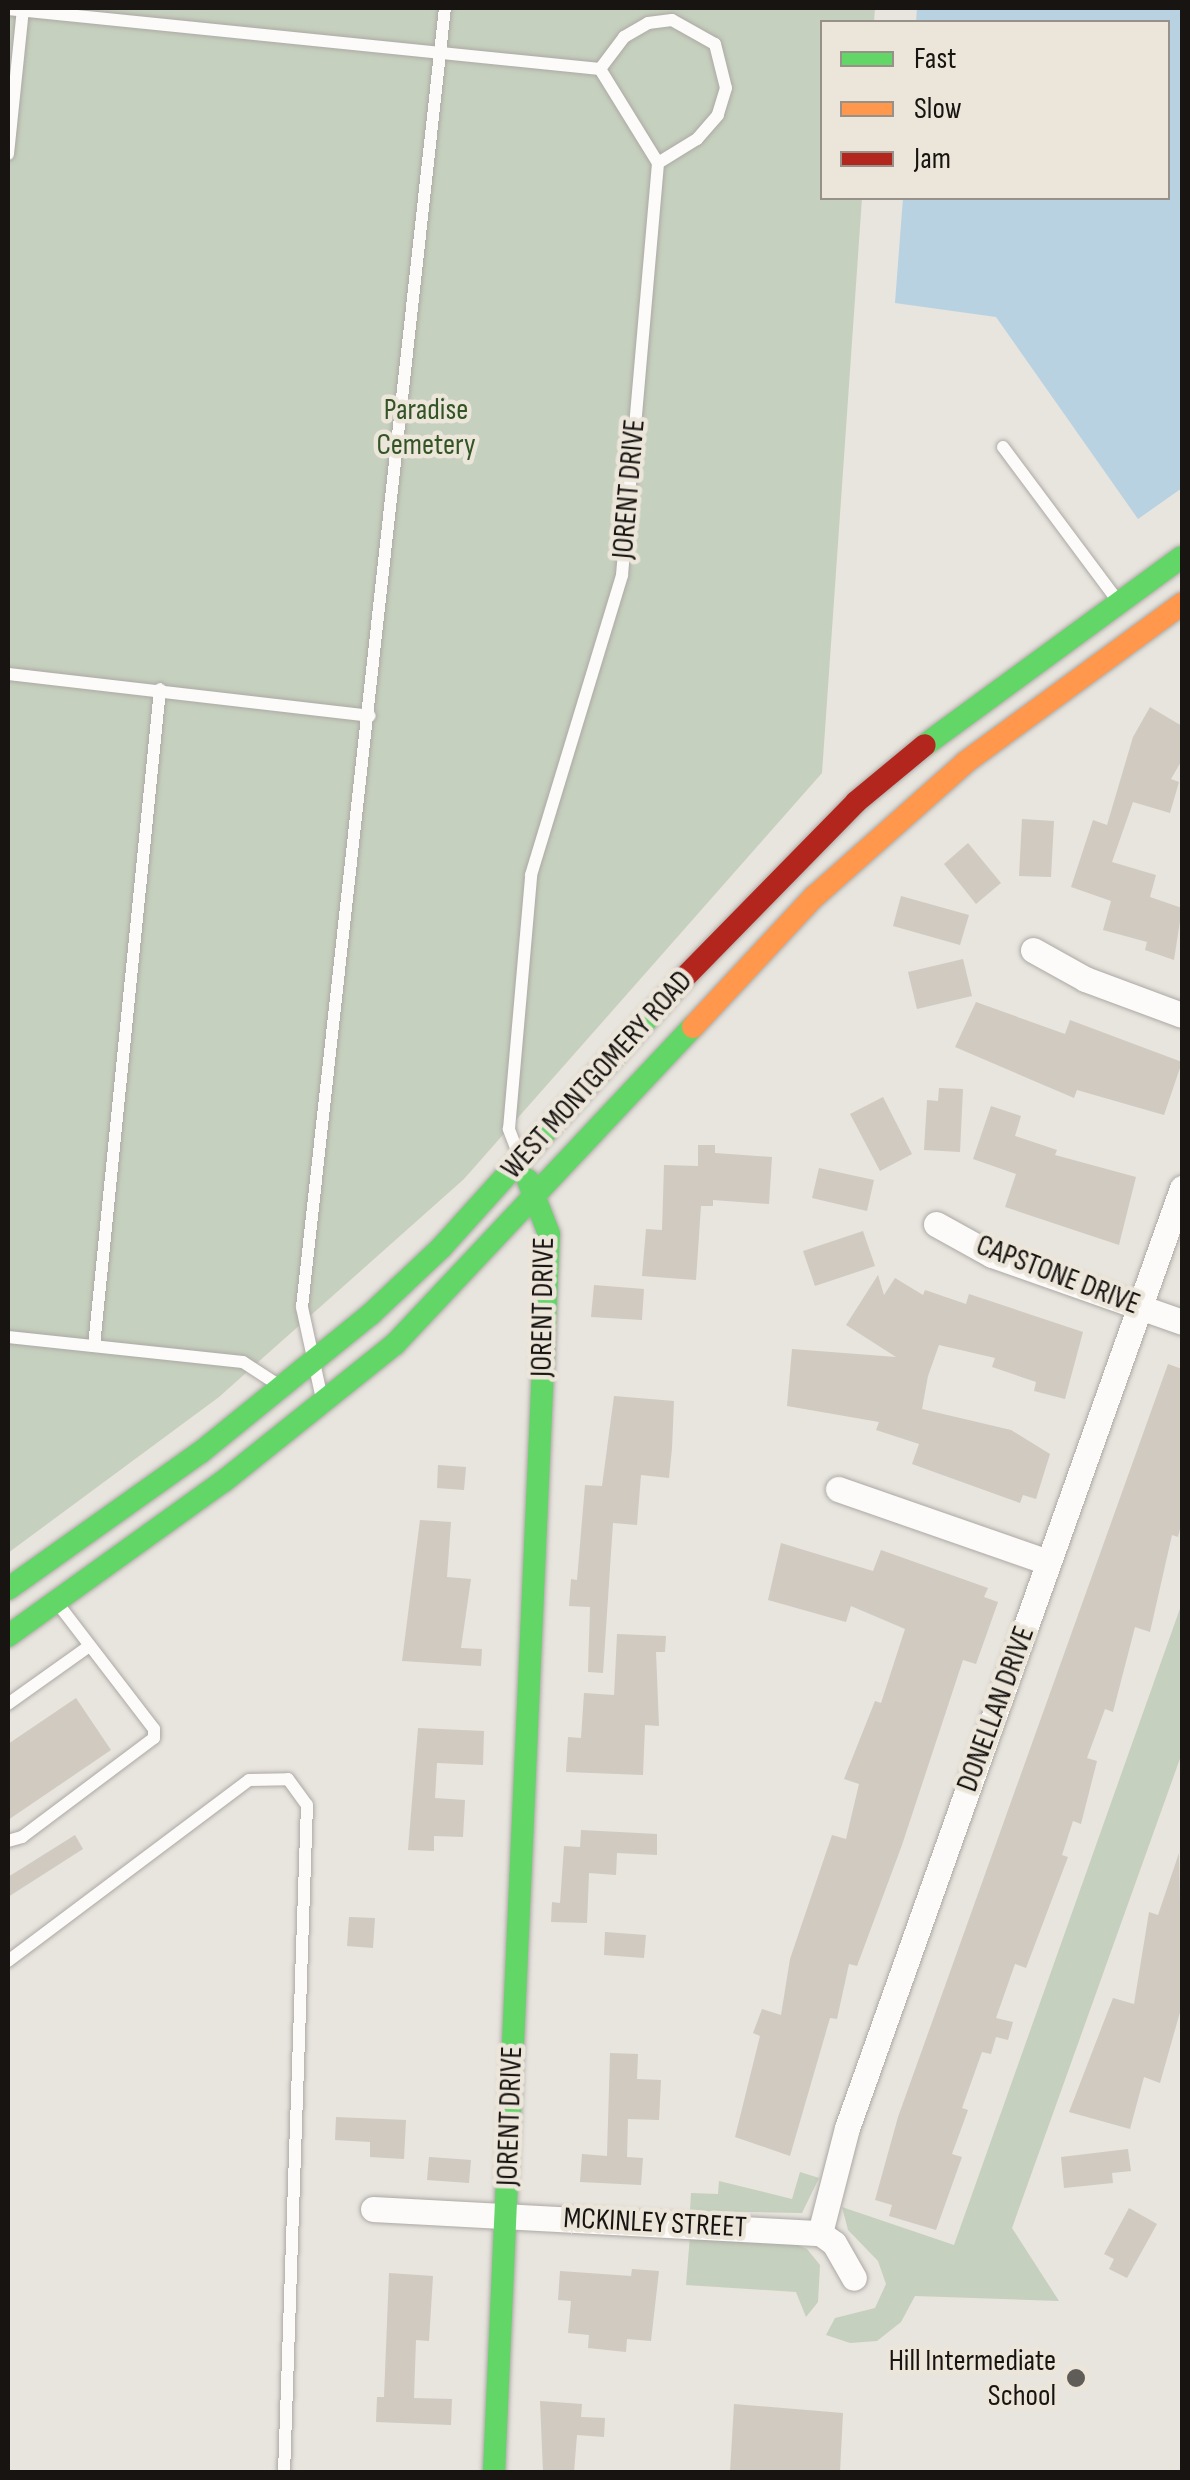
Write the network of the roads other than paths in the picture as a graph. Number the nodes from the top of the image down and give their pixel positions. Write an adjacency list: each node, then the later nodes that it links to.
1 (445, 8): 4 (lane)
2 (8, 9): 3 (lane)
3 (23, 9): 4 (lane); 6 (lane)
4 (440, 56): 5 (lane); 14 (lane)
5 (600, 68): 7 (lane); 7 (lane)
6 (8, 154)
7 (658, 164): 17 (lane, JORENT DRIVE)
8 (1003, 446): 10 (lane)
9 (1182, 557): 10 (main road, WEST MONTGOMERY ROAD)
10 (1118, 602): 17 (main road, WEST MONTGOMERY ROAD)
11 (1182, 604): 19 (main road, WEST MONTGOMERY ROAD)
12 (8, 674): 13 (lane)
13 (160, 689): 14 (lane); 24 (lane)
14 (370, 716): 25 (lane)
15 (1034, 950): 16 (street)
16 (1182, 1015)
17 (520, 1161): 19 (main road, JORENT DRIVE); 25 (main road, WEST MONTGOMERY ROAD)
18 (1182, 1188): 21 (street, DONELLAN DRIVE)
19 (535, 1200): 27 (main road, WEST MONTGOMERY ROAD); 38 (main road, JORENT DRIVE)
20 (936, 1224): 21 (street, CAPSTONE DRIVE)
21 (1140, 1306): 22 (street, CAPSTONE DRIVE); 29 (street, DONELLAN DRIVE)
22 (1182, 1322)
23 (8, 1336): 24 (lane)
24 (94, 1346): 26 (lane)
25 (310, 1365): 26 (main road, WEST MONTGOMERY ROAD); 27 (lane)
26 (282, 1388): 30 (main road, WEST MONTGOMERY ROAD)
27 (324, 1404): 31 (main road, WEST MONTGOMERY ROAD)
28 (838, 1489): 29 (street)
29 (1048, 1562): 39 (street, DONELLAN DRIVE)
30 (8, 1589)
31 (56, 1601): 32 (main road, WEST MONTGOMERY ROAD); 33 (lane)
32 (8, 1636)
33 (88, 1647): 34 (lane); 35 (lane)
34 (8, 1704)
35 (8, 1841)
36 (8, 1961): 41 (lane)
37 (373, 2208): 38 (street, MCKINLEY STREET)
38 (506, 2216): 39 (street, MCKINLEY STREET); 42 (main road, JORENT DRIVE)
39 (820, 2233): 40 (street)
40 (854, 2278)
41 (284, 2472)
42 (494, 2472)

